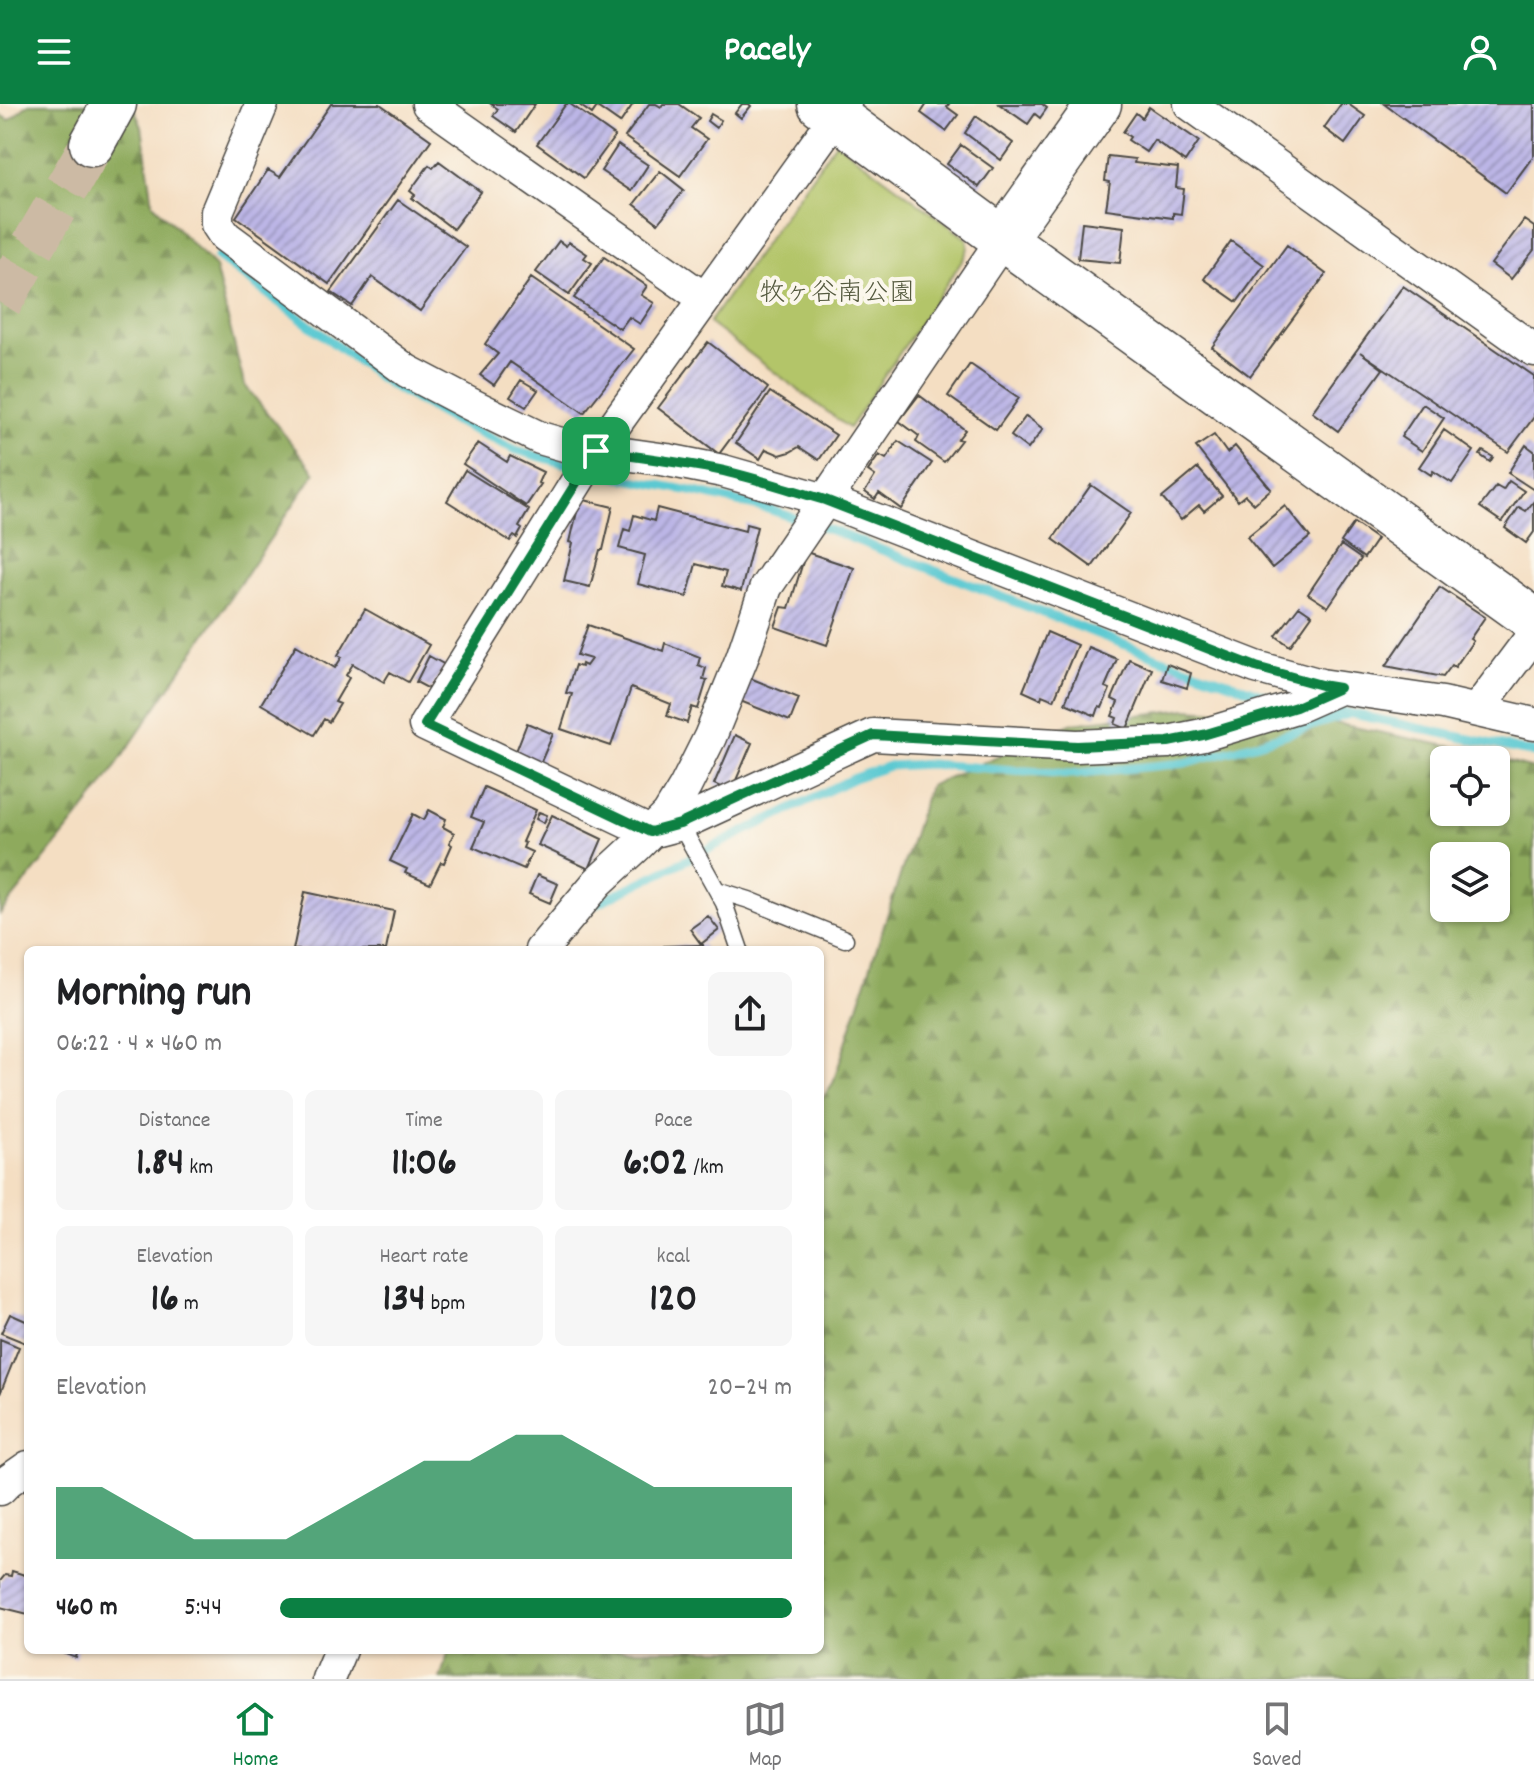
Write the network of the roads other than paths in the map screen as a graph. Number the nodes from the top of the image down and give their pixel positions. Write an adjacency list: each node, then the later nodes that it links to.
1 (114, 104): 7 (main road)
2 (262, 104): 11 (street)
3 (428, 104): 9 (street)
4 (1099, 104): 8 (main road)
5 (1190, 104): 10 (street)
6 (834, 108): 8 (main road); 9 (street)
7 (92, 144)
8 (1003, 239): 12 (street); 13 (main road)
9 (705, 299): 11 (street)
10 (1534, 350)
11 (596, 451): 12 (street); 18 (street)
12 (825, 500): 15 (street); 18 (street)
13 (1534, 620)
14 (1534, 634): 16 (street)
15 (1339, 688): 16 (street); 18 (street)
16 (1477, 710): 17 (street)
17 (1534, 724)
18 (665, 828): 19 (lane); 21 (street)
19 (717, 890): 20 (lane); 22 (lane)
20 (845, 939)
21 (544, 946)
22 (739, 946)
23 (24, 1470): 24 (street)
24 (0, 1489)
25 (338, 1654): 26 (street)
26 (328, 1679)

